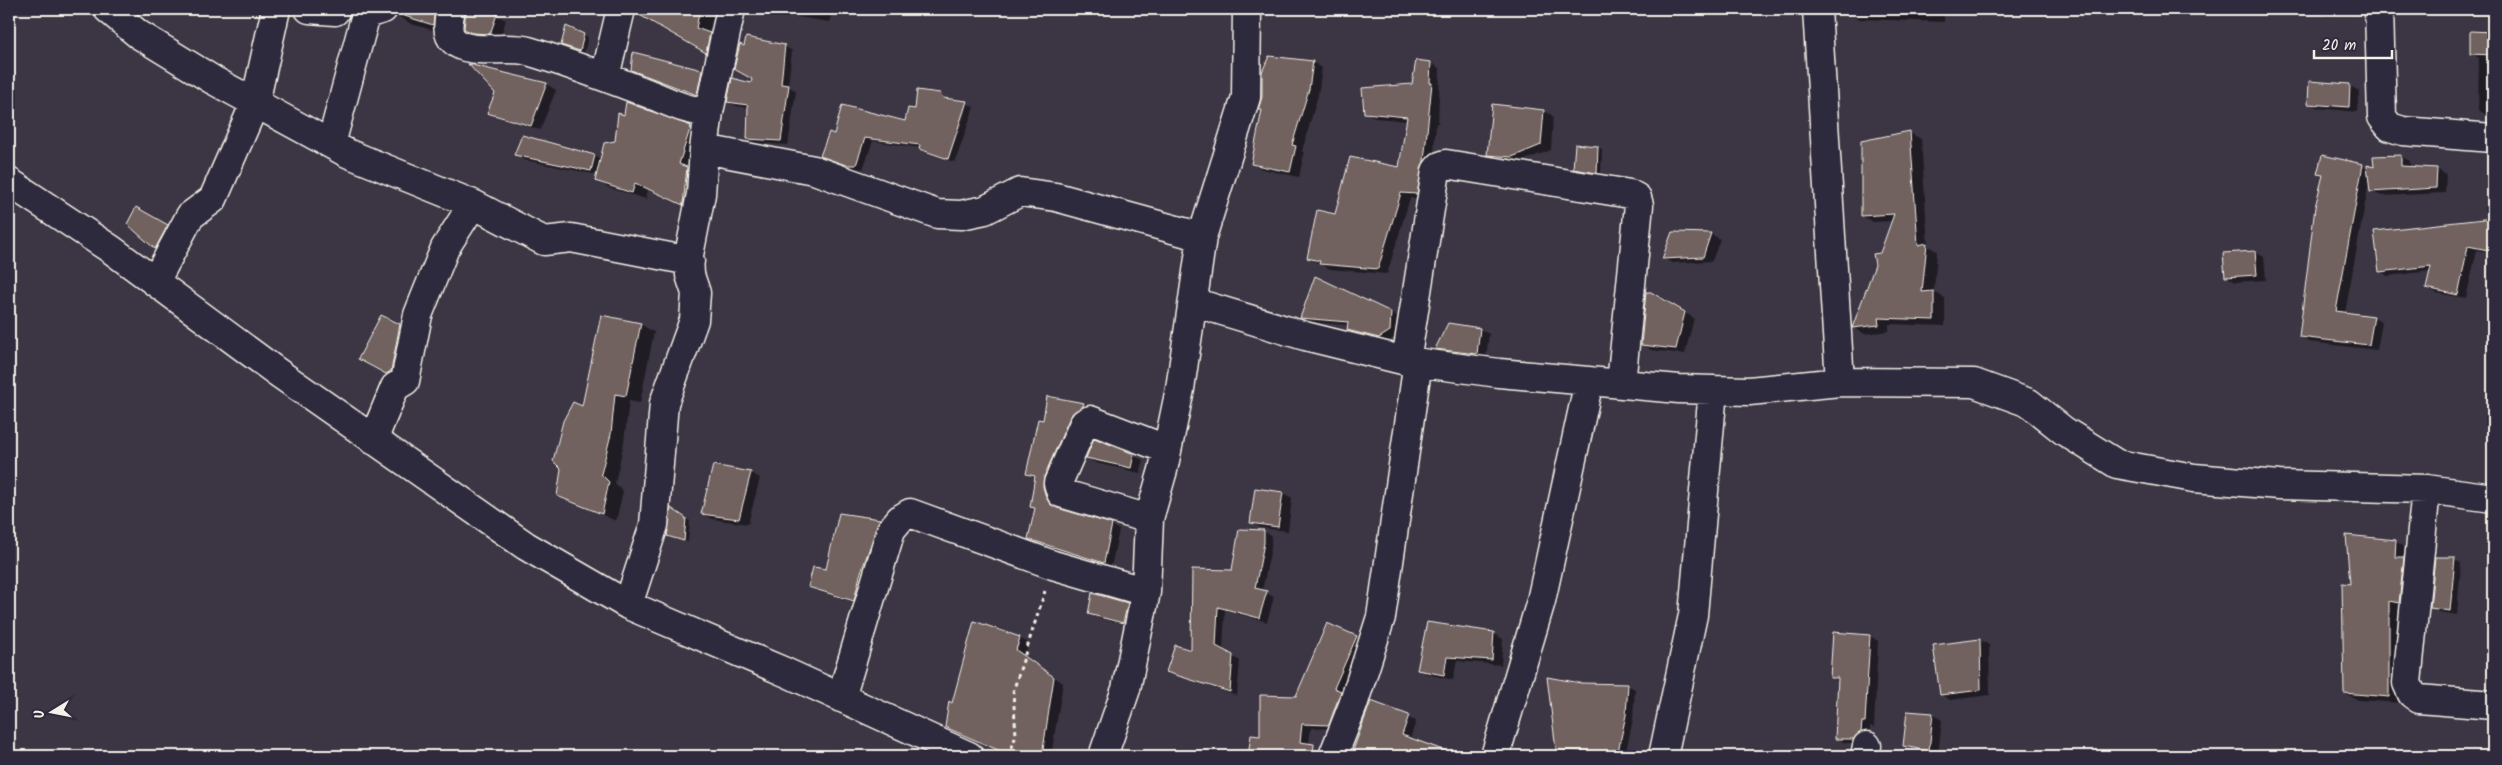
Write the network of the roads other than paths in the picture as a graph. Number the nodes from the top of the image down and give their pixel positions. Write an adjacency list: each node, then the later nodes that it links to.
1 (108, 9): 13 (street)
2 (276, 9): 13 (street)
3 (310, 9): 4 (street)
4 (335, 9)
5 (452, 9): 12 (street)
6 (621, 9): 12 (street)
7 (731, 9): 14 (street)
8 (1247, 9): 20 (street)
9 (1817, 9): 26 (street)
10 (2379, 9): 15 (street)
11 (369, 10): 16 (street)
12 (605, 77): 14 (street)
13 (255, 103): 16 (street); 22 (street)
14 (709, 112): 17 (street)
15 (2493, 138)
16 (331, 144): 19 (street)
17 (704, 149): 20 (street); 21 (street)
18 (9, 182): 22 (street)
19 (473, 204): 21 (street); 29 (street)
20 (1202, 237): 23 (street)
21 (690, 261): 35 (street)
22 (155, 282): 29 (street)
23 (1193, 302): 24 (street); 30 (street)
24 (1412, 362): 25 (street); 27 (street); 40 (street)
25 (1589, 381): 27 (street); 41 (street)
26 (1840, 382): 28 (street); 31 (street)
27 (1621, 384): 28 (street)
28 (1713, 390): 42 (street)
29 (373, 440): 35 (street)
30 (1166, 449): 33 (street); 33 (street)
31 (2426, 489): 32 (street); 37 (street)
32 (2493, 498)
33 (1149, 518): 34 (street)
34 (1146, 592): 36 (street); 39 (street)
35 (628, 605): 36 (street)
36 (841, 698): 38 (street)
37 (2493, 705)
38 (969, 756)
39 (1103, 756)
40 (1333, 756)
41 (1495, 756)
42 (1663, 756)

